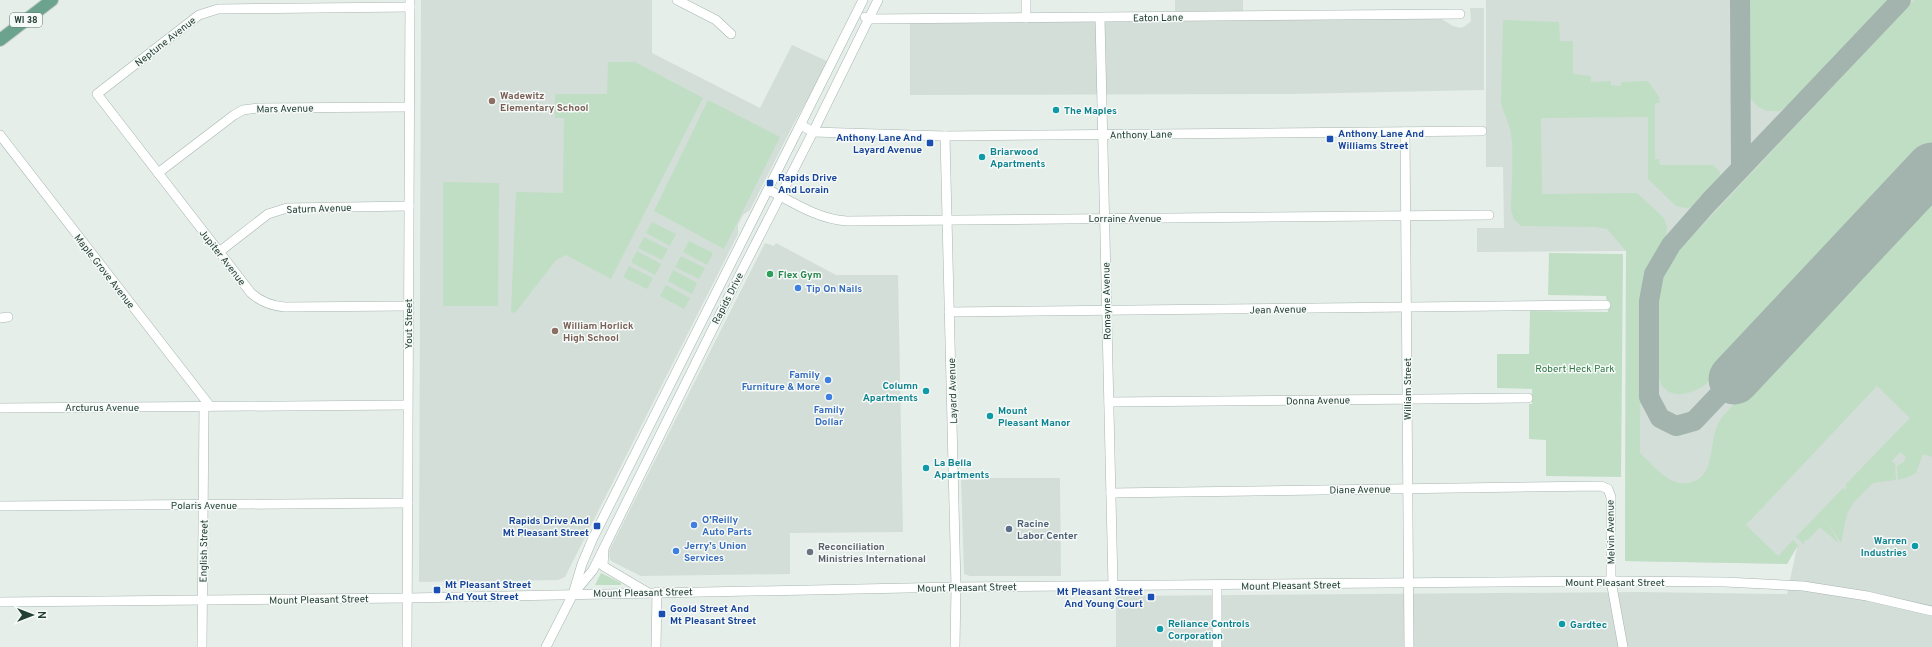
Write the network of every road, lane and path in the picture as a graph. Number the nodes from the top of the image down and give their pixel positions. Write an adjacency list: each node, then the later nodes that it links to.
1 (52, 0): 13 (main road, WI 38)
2 (677, 0): 12 (street)
3 (864, 0): 7 (street, Rapids Drive)
4 (878, 0): 11 (street, Rapids Drive)
5 (1026, 0): 9 (street)
6 (410, 3): 14 (street, Neptune Avenue); 15 (street, Yout Street)
7 (857, 13): 11 (street, Eaton Lane); 16 (street, Rapids Drive)
8 (1460, 14): 10 (street, Eaton Lane)
9 (1026, 18): 10 (street, Eaton Lane); 11 (street, Eaton Lane)
10 (1100, 18): 20 (street, Romayne Avenue)
11 (869, 19): 18 (street, Rapids Drive)
12 (731, 34)
13 (0, 40)
14 (97, 94): 23 (street, Jupiter Avenue)
15 (409, 107): 23 (street, Mars Avenue); 26 (street, Yout Street)
16 (801, 125): 18 (street, Anthony Lane); 24 (street, Rapids Drive)
17 (1482, 131): 19 (street, Anthony Lane)
18 (813, 132): 22 (street, Anthony Lane); 25 (street, Rapids Drive)
19 (1405, 132): 20 (street, Anthony Lane); 28 (street, William Street)
20 (1103, 134): 22 (street, Anthony Lane); 29 (street, Romayne Avenue)
21 (0, 136): 41 (street, Maple Grove Avenue)
22 (946, 136): 30 (street, Layard Avenue)
23 (158, 173): 31 (street, Jupiter Avenue)
24 (769, 190): 25 (street, Lorraine Avenue); 56 (street, Rapids Drive)
25 (780, 196): 30 (street, Lorraine Avenue); 49 (street, Rapids Drive)
26 (409, 206): 31 (street, Saturn Avenue); 33 (street, Yout Street)
27 (1489, 215): 28 (street, Lorraine Avenue)
28 (1406, 216): 29 (street, Lorraine Avenue); 34 (street, William Street)
29 (1105, 218): 30 (street, Lorraine Avenue); 35 (street, Romayne Avenue)
30 (947, 220): 36 (street, Layard Avenue)
31 (219, 252): 33 (street, Jupiter Avenue)
32 (1606, 305): 34 (street, Jean Avenue)
33 (408, 306): 40 (street, Yout Street)
34 (1407, 308): 35 (street, Jean Avenue); 38 (street, William Street)
35 (1107, 310): 36 (street, Jean Avenue); 39 (street, Romayne Avenue)
36 (950, 312): 54 (street, Layard Avenue)
37 (1528, 398): 38 (street, Donna Avenue)
38 (1408, 399): 39 (street, Donna Avenue); 43 (street, William Street)
39 (1109, 402): 45 (street, Romayne Avenue)
40 (407, 405): 41 (street, Arcturus Avenue); 46 (street, Yout Street)
41 (207, 406): 42 (street, Arcturus Avenue); 47 (street, English Street)
42 (0, 408)
43 (1408, 488): 44 (street, Diane Avenue); 45 (street, Diane Avenue); 51 (street, William Street)
44 (1608, 489): 50 (street, Melvin Avenue)
45 (1111, 494): 52 (street, Romayne Avenue)
46 (408, 503): 47 (street, Polaris Avenue); 57 (street, Yout Street)
47 (204, 505): 48 (street, Polaris Avenue); 58 (street, English Street)
48 (0, 506)
49 (605, 544): 55 (street); 56 (street, Rapids Drive)
50 (1611, 581): 51 (street, Mount Pleasant Street); 60 (street, Mount Pleasant Street); 68 (street, Melvin Avenue)
51 (1409, 584): 53 (street, Mount Pleasant Street); 67 (street, William Street)
52 (1113, 585): 53 (street, Mount Pleasant Street); 54 (street, Mount Pleasant Street)
53 (1217, 586): 66 (street)
54 (956, 587): 55 (street, Mount Pleasant Street); 65 (street, Layard Avenue)
55 (653, 592): 56 (street, Mount Pleasant Street); 64 (street)
56 (573, 594): 57 (street, Mount Pleasant Street); 63 (street, Rapids Drive)
57 (408, 598): 58 (street, Mount Pleasant Street); 62 (street, Yout Street)
58 (202, 600): 59 (street, Mount Pleasant Street); 61 (street, English Street)
59 (0, 602)
60 (1932, 611)
61 (202, 647)
62 (407, 647)
63 (546, 647)
64 (656, 647)
65 (956, 647)
66 (1217, 647)
67 (1409, 647)
68 (1623, 647)

